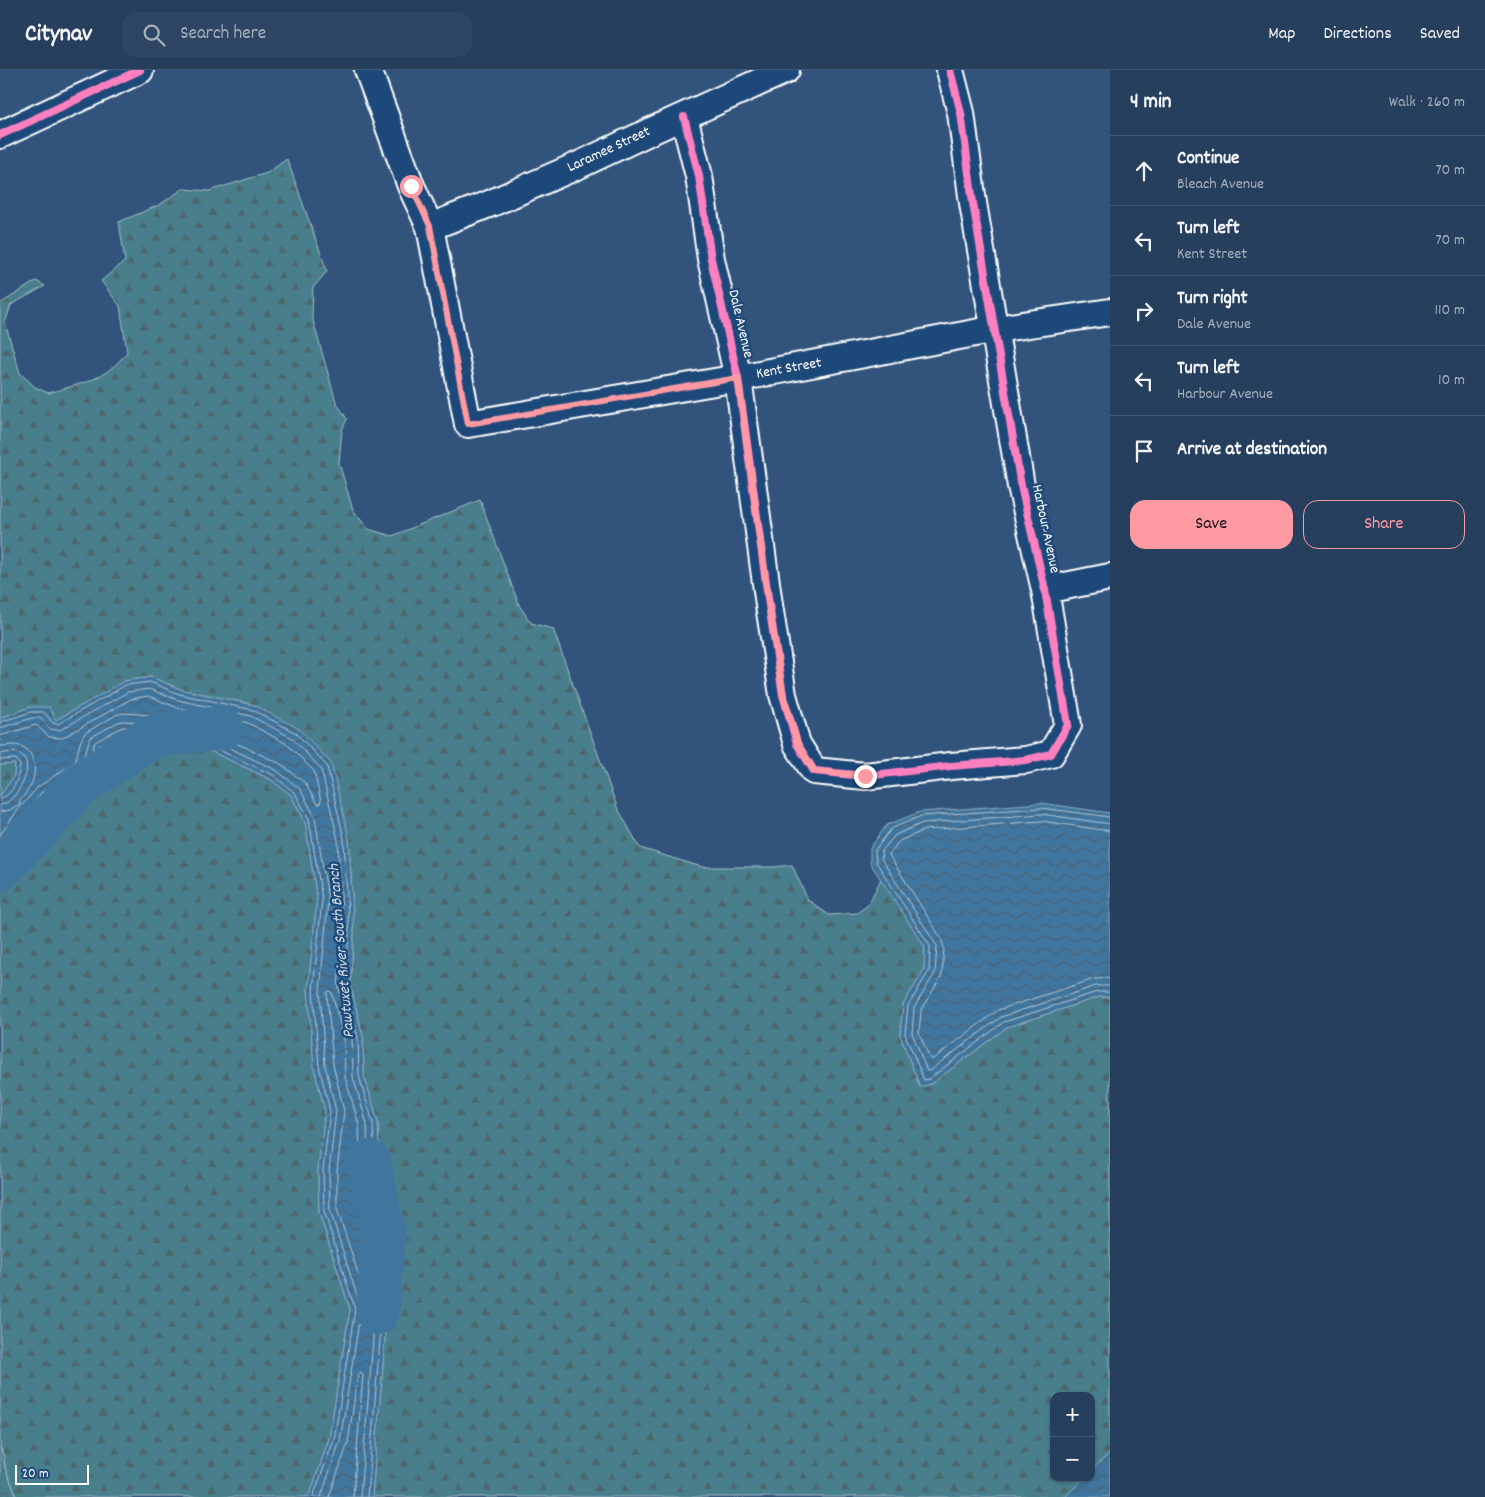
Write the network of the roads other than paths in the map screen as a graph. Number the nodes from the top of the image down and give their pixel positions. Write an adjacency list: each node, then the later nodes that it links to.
1 (140, 70): 6 (street)
2 (368, 70): 7 (street)
3 (786, 70): 5 (street, Laramee Street)
4 (950, 70): 9 (street, Harbour Avenue)
5 (684, 117): 7 (street, Laramee Street); 10 (street, Dale Avenue)
6 (0, 135)
7 (430, 226): 10 (street, Kent Street)
8 (1110, 312): 9 (street, Kent Street)
9 (996, 329): 10 (street, Kent Street); 12 (street, Harbour Avenue)
10 (738, 378): 13 (street, Dale Avenue)
11 (1110, 578): 12 (street, Harbour Avenue)
12 (1045, 590): 13 (street, Harbour Avenue)
13 (814, 771)

